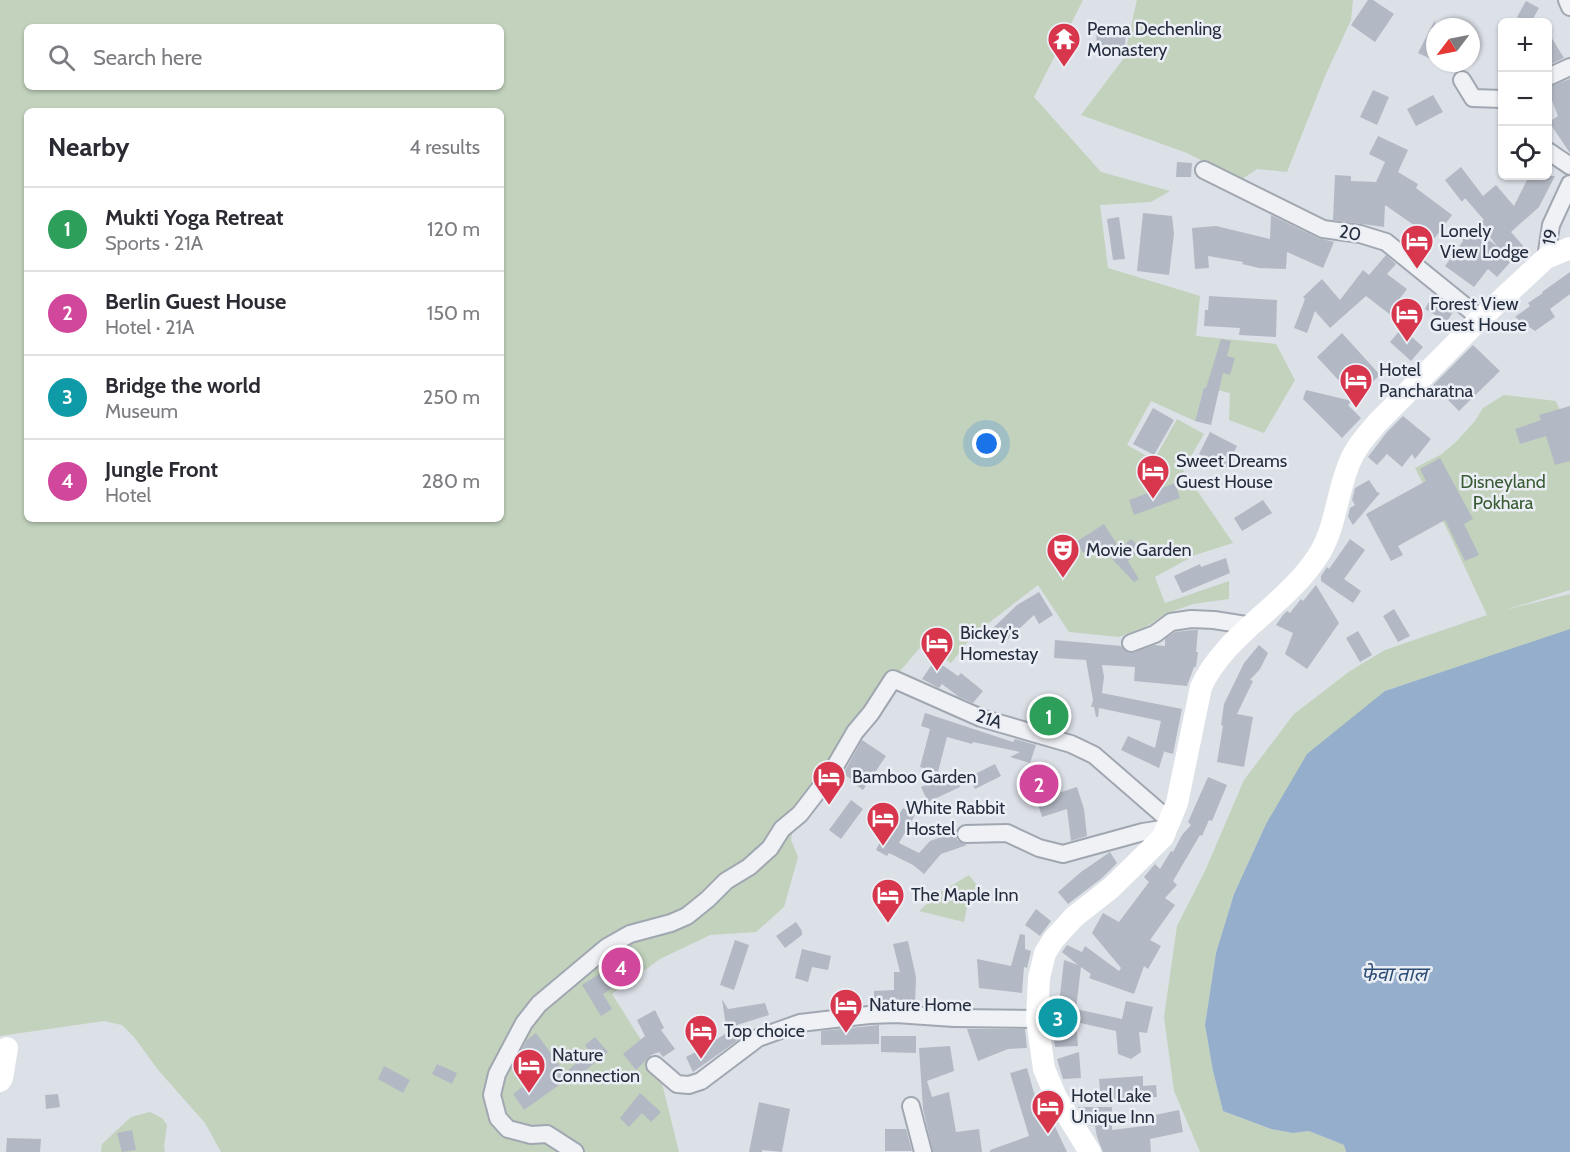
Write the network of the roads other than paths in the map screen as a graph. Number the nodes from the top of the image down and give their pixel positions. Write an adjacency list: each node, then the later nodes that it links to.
1 (1568, 0): 2 (street)
2 (1570, 7)
3 (1570, 66): 4 (street)
4 (1552, 75)
5 (1462, 80): 6 (street)
6 (1498, 99)
7 (1552, 154): 8 (street)
8 (1570, 166)
9 (1204, 170): 13 (street, 20 / 20)
10 (1570, 184): 12 (street, 19)
11 (1570, 248): 12 (main road)
12 (1546, 258): 13 (main road)
13 (1481, 319): 14 (main road)
14 (1252, 626): 15 (street); 16 (main road)
15 (1131, 643)
16 (1169, 825): 17 (street); 18 (main road); 23 (street, 21A / 21A)
17 (966, 834)
18 (1036, 1019): 20 (street); 25 (main road)
19 (7, 1048): 21 (main road)
20 (655, 1065)
21 (0, 1081)
22 (911, 1106): 24 (street)
23 (575, 1152)
24 (923, 1152)
25 (1090, 1152)

